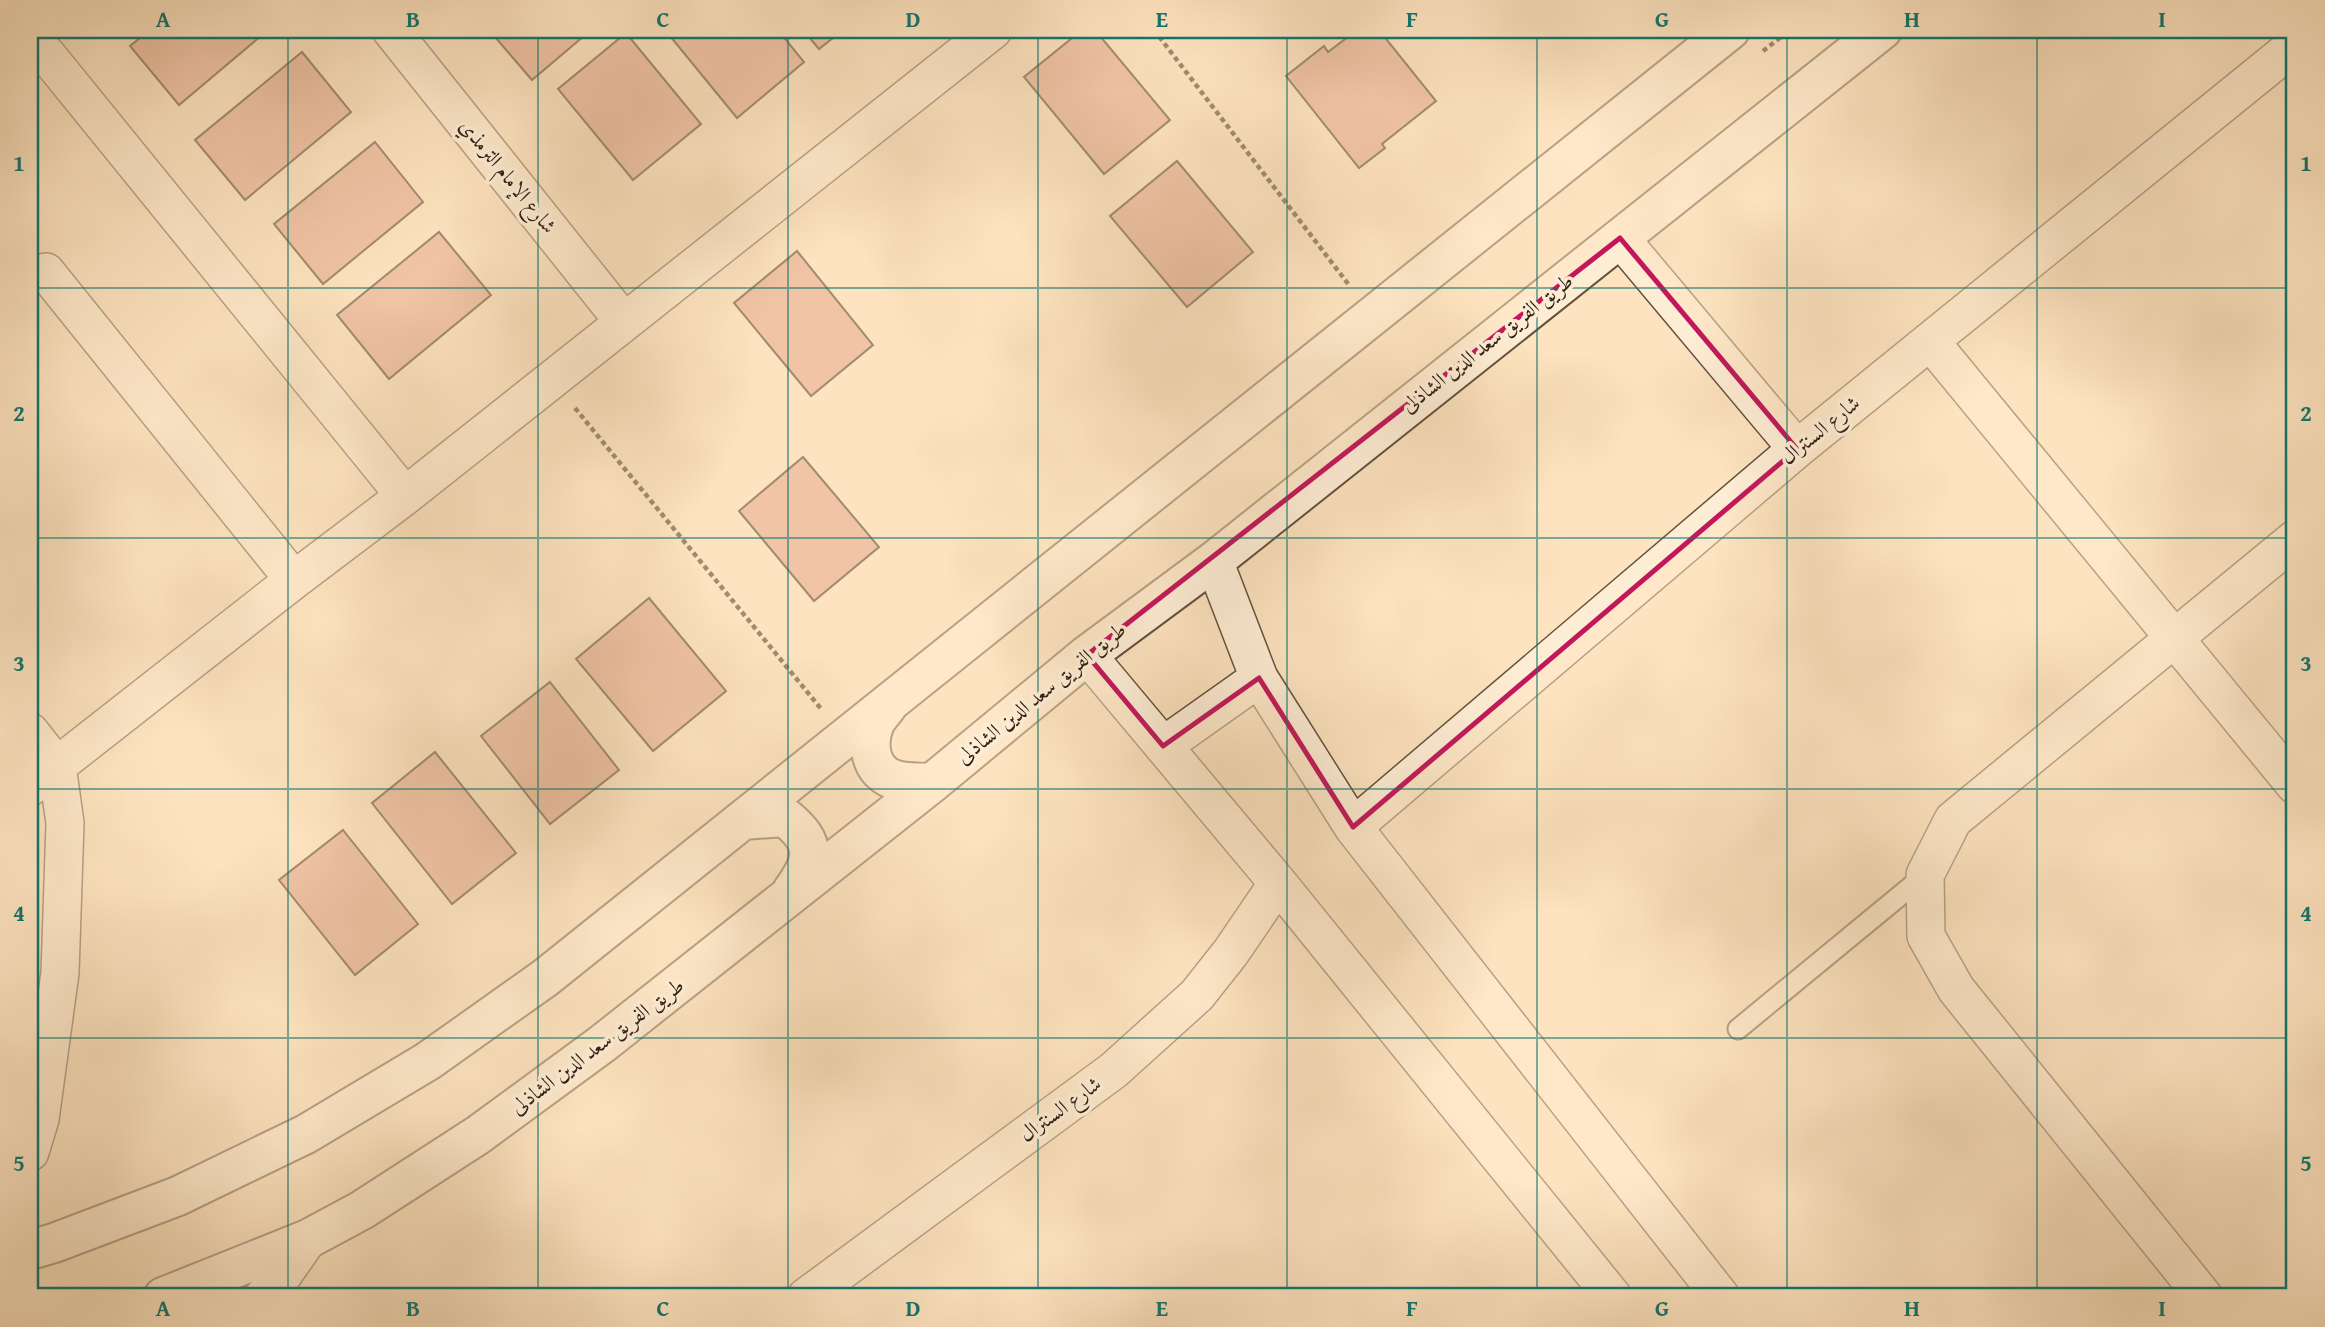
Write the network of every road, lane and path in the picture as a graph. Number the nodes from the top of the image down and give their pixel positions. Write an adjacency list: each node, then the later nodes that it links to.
1 (391, 30): 11 (street, شارع الإمام الترمذي)
2 (993, 30): 11 (street)
3 (1154, 30): 10 (path)
4 (1730, 30): 10 (street)
5 (1882, 30): 8 (street, طريق الفريق سعد الدين الشاذلى)
6 (2295, 45): 12 (street, شارع السنترال)
7 (46, 54): 15 (street)
8 (1620, 238): 14 (street); 17 (street, طريق الفريق سعد الدين الشاذلى)
9 (46, 272): 18 (street)
10 (1373, 316): 22 (street)
11 (624, 322): 13 (street)
12 (1930, 341): 14 (street, شارع السنترال); 19 (street)
13 (552, 380): 15 (street); 24 (path)
14 (1797, 449): 30 (street, شارع السنترال)
15 (405, 496): 18 (street)
16 (2295, 539): 19 (street)
17 (1214, 561): 20 (street, طريق الفريق سعد الدين الشاذلى); 21 (street)
18 (294, 580): 26 (street)
19 (2174, 638): 28 (street); 31 (street)
20 (1087, 655): 25 (street); 27 (street, طريق الفريق سعد الدين الشاذلى)
21 (1259, 678): 25 (street); 30 (street)
22 (889, 704): 24 (street); 27 (street)
23 (30, 732): 26 (street)
24 (845, 739): 29 (street)
25 (1163, 746): 32 (street)
26 (43, 776): 35 (street)
27 (932, 783): 33 (street, طريق الفريق سعد الدين الشاذلى)
28 (2295, 785)
29 (743, 820): 33 (street); 37 (street)
30 (1353, 827): 42 (street)
31 (1925, 875): 34 (lane); 43 (street)
32 (1279, 883): 40 (street, شارع السنترال); 41 (street)
33 (786, 898): 36 (street, طريق الفريق سعد الدين الشاذلى)
34 (1738, 1029)
35 (30, 1152)
36 (308, 1239): 38 (street, طريق الفريق سعد الدين الشاذلى); 39 (street)
37 (30, 1250)
38 (163, 1297)
39 (263, 1297)
40 (806, 1297)
41 (1613, 1297)
42 (1721, 1297)
43 (2204, 1297)

